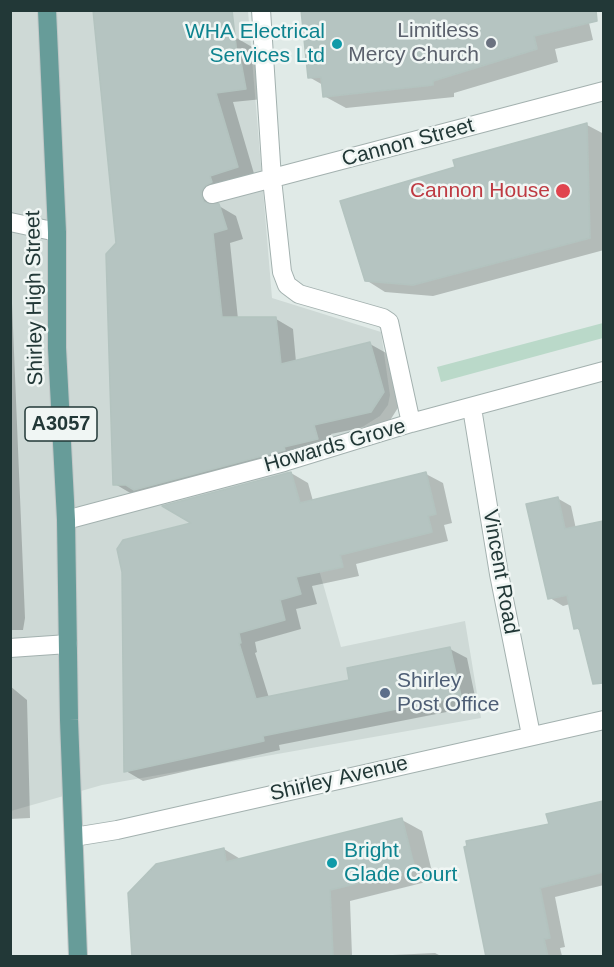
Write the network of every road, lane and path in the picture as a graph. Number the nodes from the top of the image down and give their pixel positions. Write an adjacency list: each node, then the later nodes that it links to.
1 (47, 10): 7 (main road, Shirley High Street / A3057)
2 (261, 10): 4 (street)
3 (603, 92): 4 (street, Cannon Street)
4 (272, 179): 5 (street, Cannon Street); 10 (street)
5 (212, 194)
6 (10, 222): 7 (street)
7 (57, 232): 11 (main road, Shirley High Street / A3057)
8 (603, 371): 9 (street, Howards Grove)
9 (472, 408): 10 (street, Howards Grove); 15 (street, Vincent Road)
10 (411, 423): 11 (street, Howards Grove)
11 (66, 520): 12 (main road, Shirley High Street / A3057)
12 (68, 644): 13 (street); 16 (main road, Shirley High Street / A3057)
13 (10, 648)
14 (603, 720): 15 (street, Shirley Avenue)
15 (531, 735): 16 (street, Shirley Avenue)
16 (74, 837): 17 (main road, A3057)
17 (78, 957)

